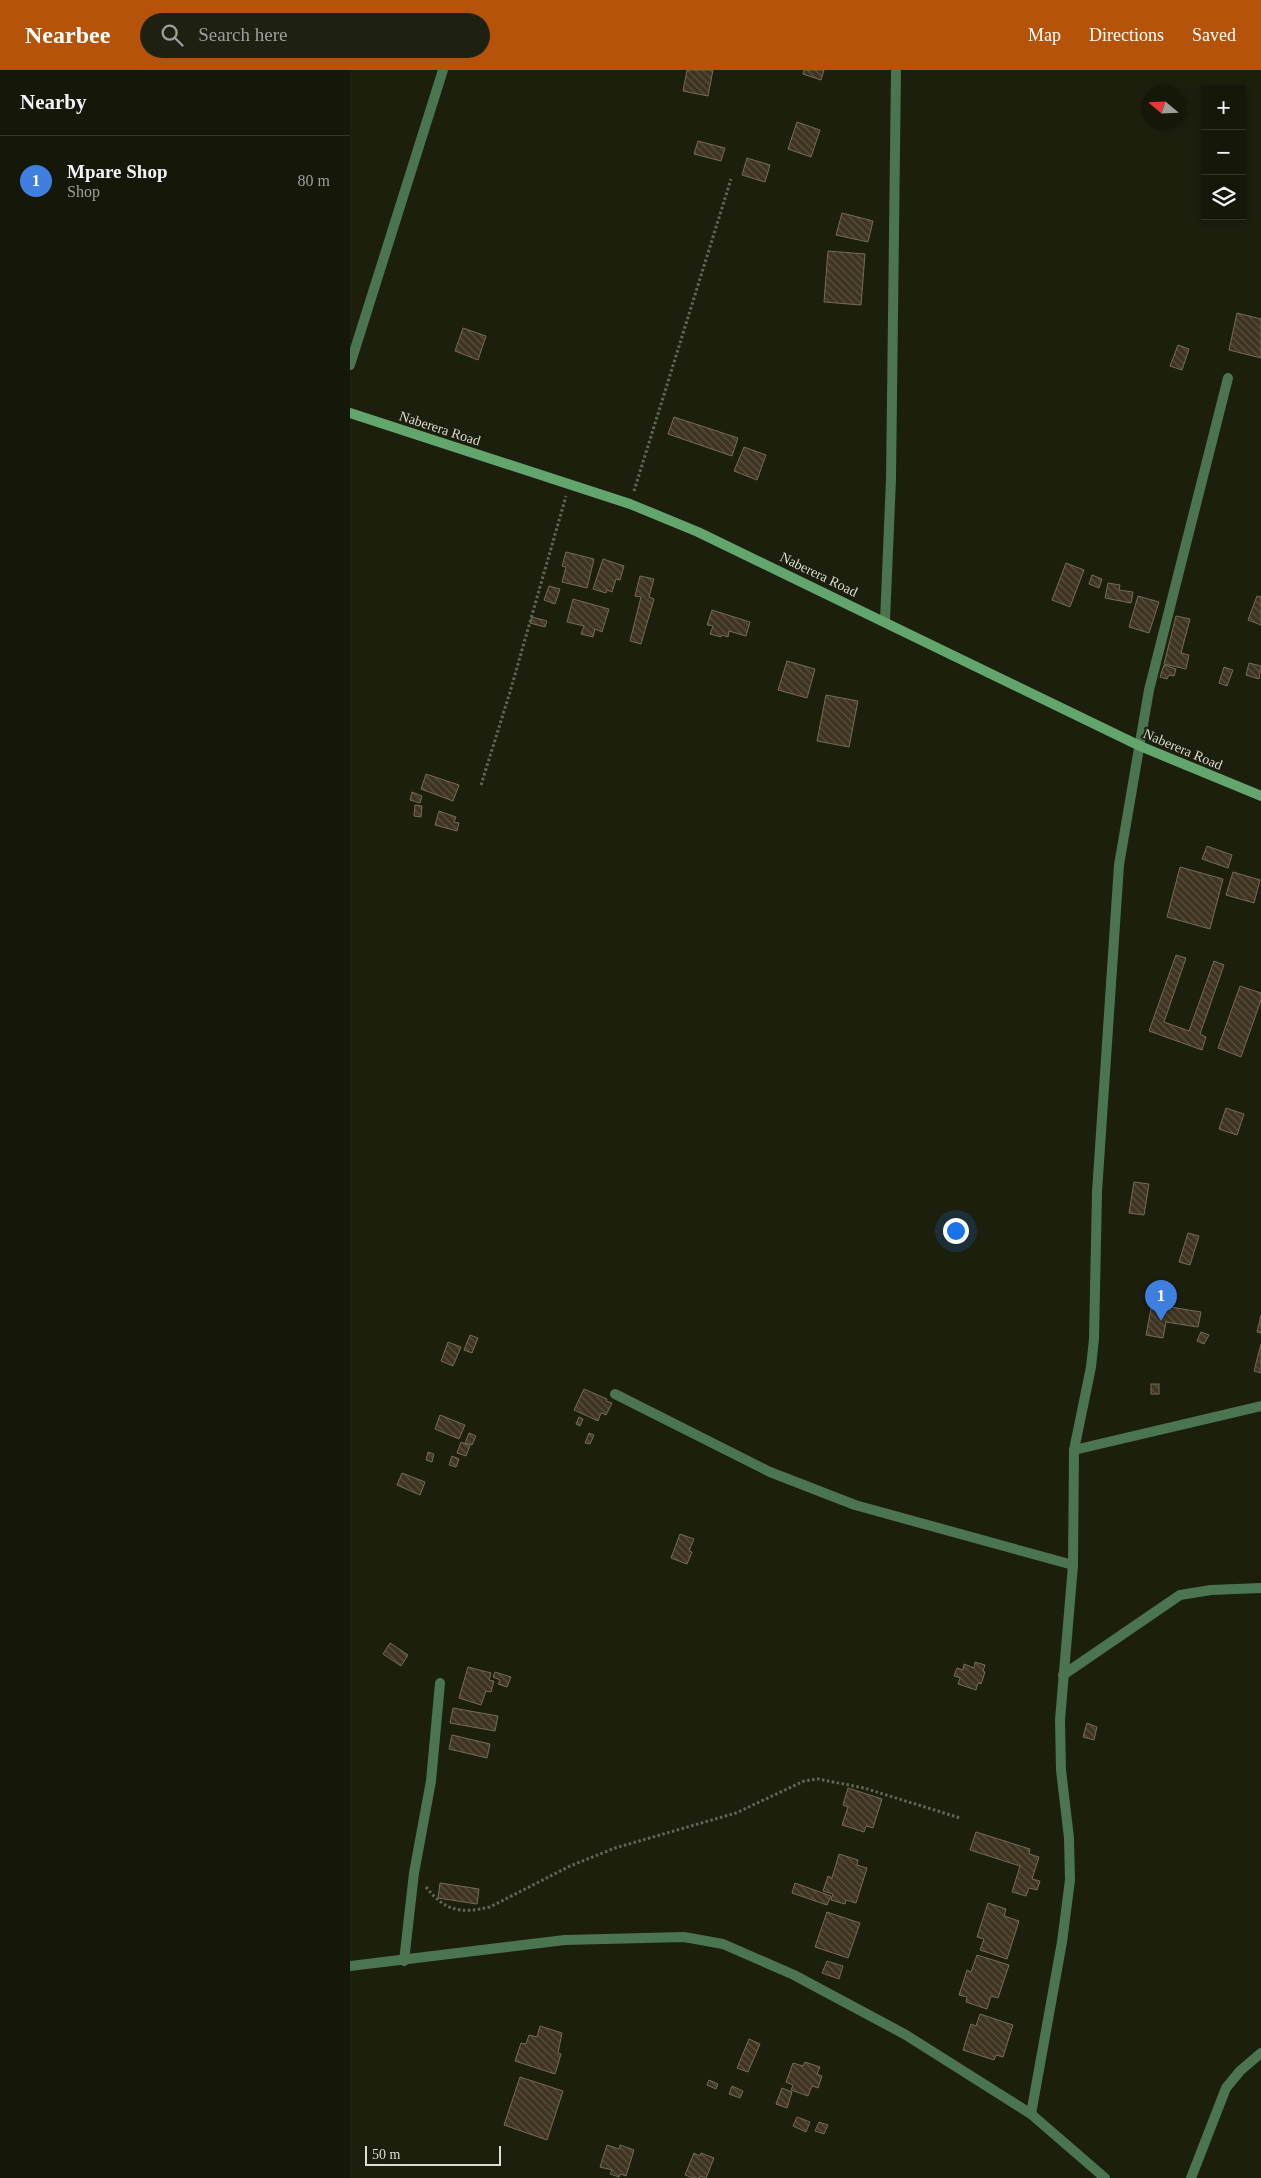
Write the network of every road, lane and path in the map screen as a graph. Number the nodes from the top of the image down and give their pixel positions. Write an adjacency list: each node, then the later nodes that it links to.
1 (442, 70): 4 (street)
2 (896, 70): 9 (street)
3 (731, 179): 8 (path)
4 (350, 365)
5 (1228, 378): 10 (street)
6 (350, 414): 7 (street, Naberera Road)
7 (569, 484): 8 (street, Naberera Road); 11 (path)
8 (630, 504): 9 (street, Naberera Road)
9 (884, 621): 10 (street, Naberera Road)
10 (1140, 746): 12 (street, Naberera Road); 15 (street)
11 (481, 785)
12 (1261, 796)
13 (615, 1394): 16 (street)
14 (1261, 1406): 15 (street)
15 (1074, 1450): 16 (street)
16 (1073, 1565): 18 (street)
17 (1261, 1588): 18 (street)
18 (1064, 1675): 25 (street)
19 (440, 1683): 21 (street)
20 (960, 1818): 21 (path)
21 (414, 1873): 22 (street)
22 (404, 1960): 23 (street); 25 (street)
23 (350, 1966)
24 (1261, 2053): 27 (street)
25 (1031, 2114): 26 (street)
26 (1105, 2178)
27 (1191, 2178)

